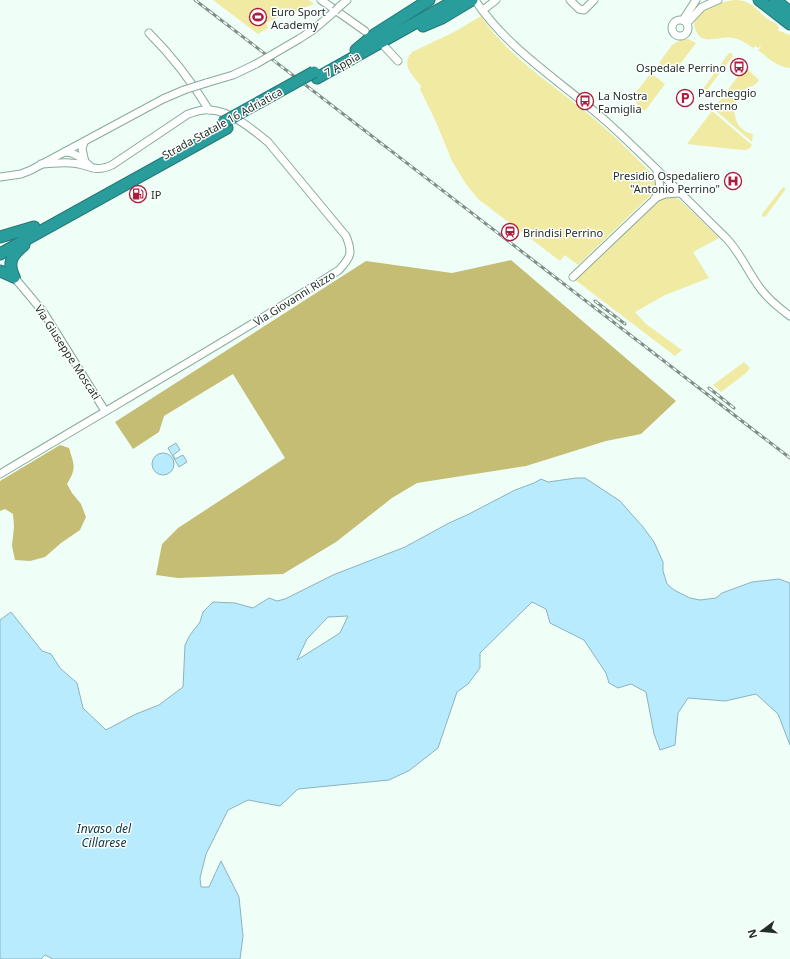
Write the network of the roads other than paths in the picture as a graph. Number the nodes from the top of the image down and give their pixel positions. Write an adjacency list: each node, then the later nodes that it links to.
1 (321, 0): 17 (street)
2 (347, 0): 24 (street, bridge)
3 (430, 0): 20 (highway)
4 (444, 0): 20 (highway)
5 (496, 0): 14 (street)
6 (570, 0): 7 (street)
7 (594, 0)
8 (696, 0): 9 (street)
9 (718, 0)
10 (752, 0): 13 (street)
11 (759, 0): 13 (highway)
12 (467, 1): 14 (street); 20 (highway)
13 (772, 4): 15 (highway); 16 (highway)
14 (483, 10): 30 (street)
15 (790, 12)
16 (790, 24)
17 (365, 31)
18 (149, 33): 22 (street)
19 (385, 47): 21 (street)
20 (357, 52): 23 (highway, 7 Appia)
21 (398, 60)
22 (209, 110): 29 (street, Via Giovanni Rizzo); 43 (street, Via Giovanni Rizzo)
23 (224, 126): 35 (highway, Strada Statale 16 Adriatica)
24 (84, 142): 25 (street); 26 (street)
25 (65, 152): 26 (street); 27 (street); 28 (street)
26 (85, 162): 29 (street)
27 (41, 164): 28 (street, Via Giovanni Rizzo); 31 (street)
28 (76, 164): 29 (street, Via Giovanni Rizzo)
29 (93, 168)
30 (657, 171): 32 (street); 33 (street)
31 (0, 178)
32 (671, 184): 33 (street); 34 (street)
33 (662, 192): 34 (street); 41 (street)
34 (680, 193): 42 (street)
35 (36, 230): 36 (highway); 37 (highway, Strada Statale 16 Adriatica); 38 (highway, Strada Statale 16 Adriatica); 40 (highway)
36 (0, 236)
37 (0, 245)
38 (0, 254)
39 (0, 271): 40 (highway)
40 (14, 277): 43 (street, Via Giuseppe Moscati)
41 (573, 277)
42 (790, 316)
43 (105, 411): 44 (street, Via Giovanni Rizzo)
44 (0, 474)

